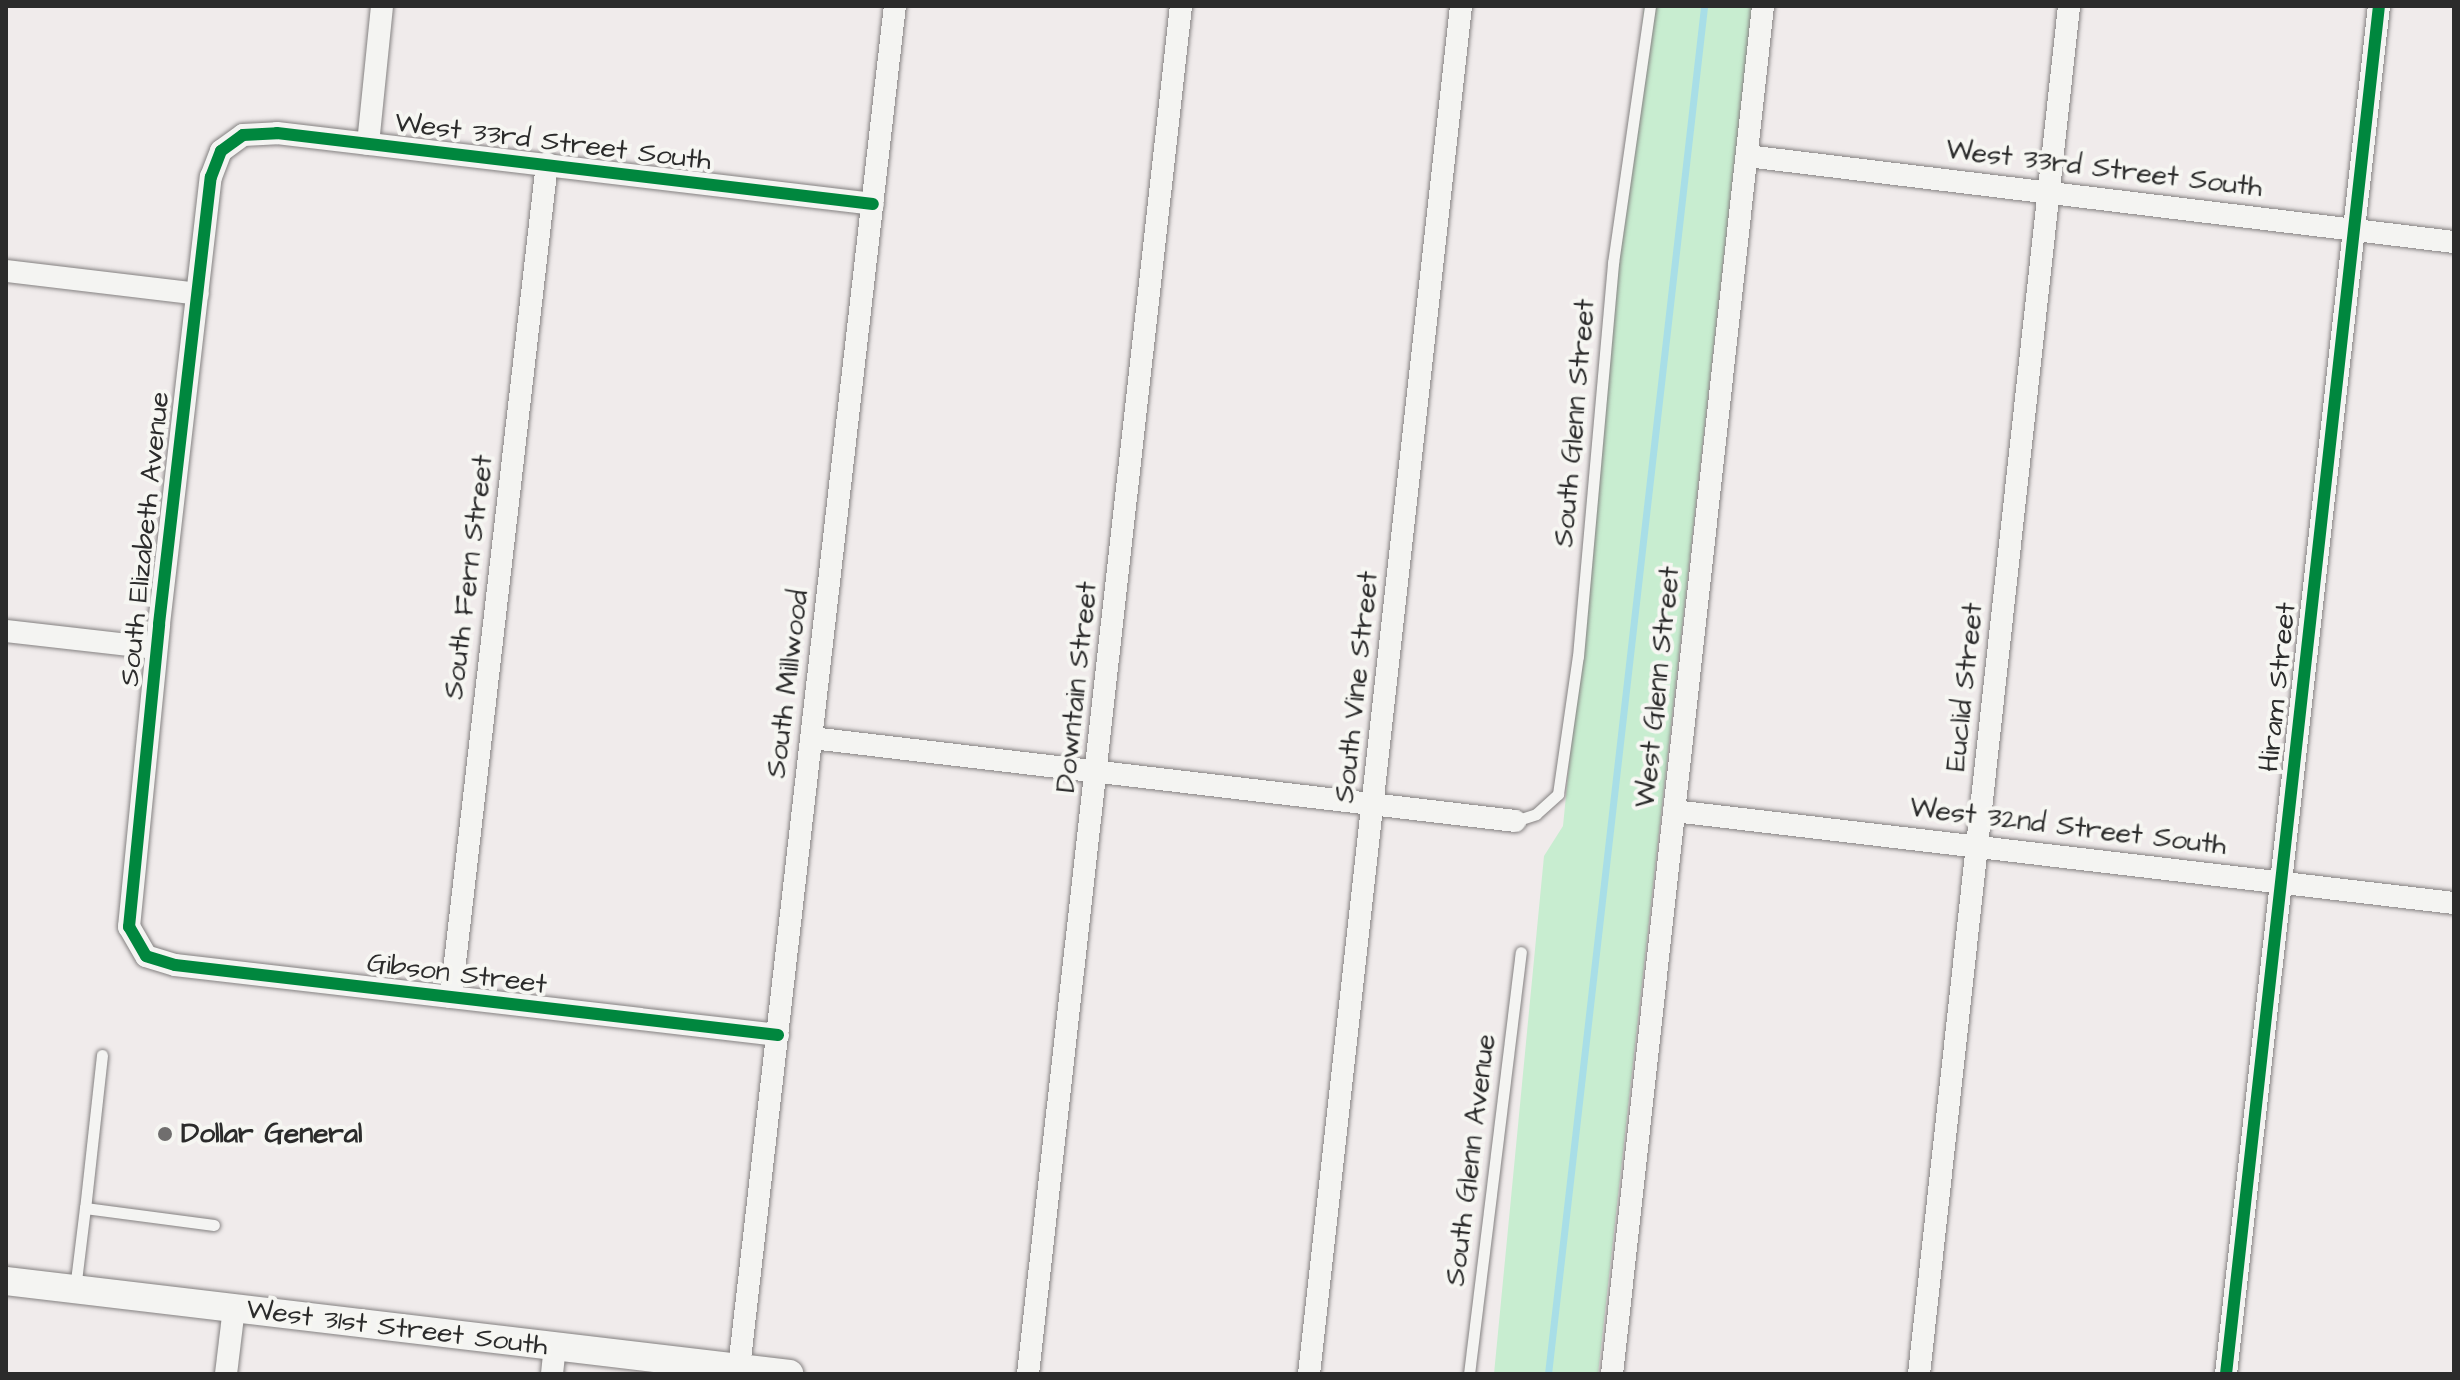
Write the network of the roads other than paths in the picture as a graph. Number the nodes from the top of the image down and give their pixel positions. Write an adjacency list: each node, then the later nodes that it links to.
1 (382, 6): 10 (street)
2 (895, 6): 14 (street, South Millwood)
3 (1181, 6): 22 (street, Downtain Street)
4 (1461, 6): 23 (street, South Vine Street)
5 (1650, 6): 25 (lane, South Glenn Street)
6 (1763, 6): 11 (street, West Glenn Street)
7 (2069, 6): 13 (street, Euclid Street)
8 (2379, 6): 15 (street, Hiram Street)
9 (230, 143): 10 (street, West 33rd Street South); 18 (street, South Elizabeth Avenue)
10 (368, 144): 12 (street, West 33rd Street South)
11 (1747, 156): 13 (street, West 33rd Street South); 24 (street, West Glenn Street)
12 (547, 164): 14 (street, West 33rd Street South); 31 (street, South Fern Street)
13 (2050, 193): 15 (street, West 33rd Street South); 26 (street, Euclid Street)
14 (873, 204): 21 (street, South Millwood)
15 (2353, 230): 16 (street, West 33rd Street South); 27 (street, Hiram Street)
16 (2454, 242)
17 (6, 271): 18 (street)
18 (198, 294): 20 (street, South Elizabeth Avenue)
19 (6, 631): 20 (street)
20 (156, 648): 29 (street, South Elizabeth Avenue)
21 (812, 738): 22 (street); 32 (street, South Millwood)
22 (1098, 772): 23 (street); 43 (street, Downtain Street)
23 (1375, 804): 25 (street); 44 (street, South Vine Street)
24 (1674, 811): 26 (street, West 32nd Street South); 46 (street, West Glenn Street)
25 (1515, 821)
26 (1978, 847): 27 (street, West 32nd Street South); 47 (street, Euclid Street)
27 (2281, 882): 28 (street, West 32nd Street South); 48 (street, Hiram Street)
28 (2454, 903)
29 (136, 945): 31 (street, Gibson Street)
30 (1521, 952): 45 (lane, South Glenn Avenue)
31 (451, 997): 32 (street, Gibson Street)
32 (778, 1035): 40 (street, South Millwood)
33 (102, 1055): 34 (lane)
34 (85, 1208): 35 (lane); 37 (lane)
35 (214, 1225)
36 (6, 1281): 37 (street, West 31st Street South)
37 (75, 1289): 38 (street, West 31st Street South)
38 (234, 1308): 39 (street, West 31st Street South); 41 (street)
39 (553, 1360): 40 (street, West 31st Street South)
40 (739, 1368): 42 (street, West 31st Street South)
41 (226, 1374)
42 (789, 1374)
43 (1028, 1374)
44 (1309, 1374)
45 (1469, 1374)
46 (1612, 1374)
47 (1919, 1374)
48 (2226, 1374)

